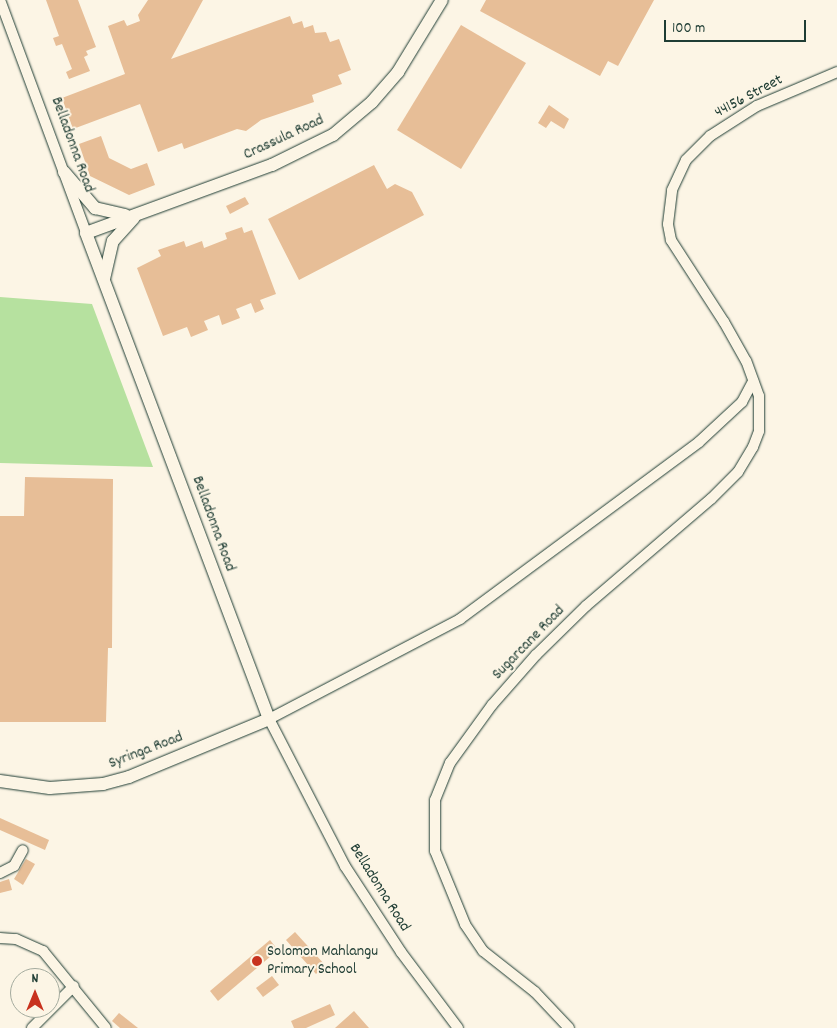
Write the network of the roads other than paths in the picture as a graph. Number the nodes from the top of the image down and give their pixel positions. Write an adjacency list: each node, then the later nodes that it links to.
1 (0, 0): 4 (street, Belladonna Road)
2 (442, 0): 5 (street, Crassula Road)
3 (837, 72): 8 (street, 44156 Street)
4 (64, 172): 5 (street); 6 (street, Belladonna Road)
5 (140, 212): 6 (street, Crassula Road); 7 (street)
6 (86, 233): 7 (street, Belladonna Road)
7 (103, 281): 10 (street, Belladonna Road)
8 (709, 298): 9 (street, Sugarcane Road)
9 (752, 381): 10 (street); 19 (street, Sugarcane Road)
10 (269, 719): 11 (street, Syringa Road); 18 (street, Belladonna Road)
11 (0, 781)
12 (23, 850): 13 (street)
13 (0, 873)
14 (0, 938): 15 (street)
15 (74, 986): 16 (street); 17 (street)
16 (32, 1028)
17 (106, 1028)
18 (458, 1028)
19 (569, 1028)

